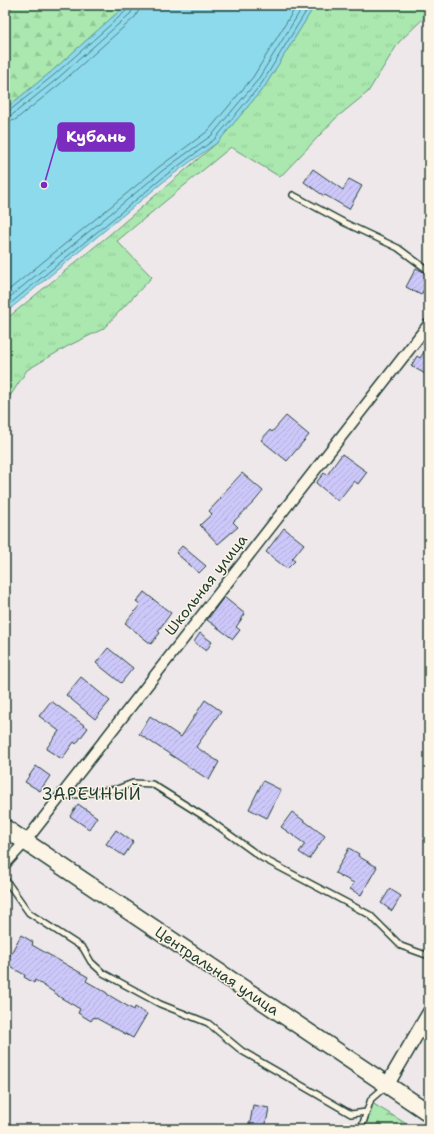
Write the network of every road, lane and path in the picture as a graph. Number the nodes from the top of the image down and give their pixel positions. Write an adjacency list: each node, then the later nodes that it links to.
1 (293, 195): 2 (lane)
2 (429, 271)
3 (429, 324): 4 (street, Школьная улица)
4 (59, 798): 6 (street, Школьная улица); 9 (lane)
5 (5, 828): 6 (main road, Центральная улица)
6 (25, 842): 7 (street, Школьная улица); 11 (main road, Центральная улица)
7 (5, 864)
8 (5, 879): 12 (lane)
9 (429, 956)
10 (429, 1014): 11 (street)
11 (387, 1085): 12 (lane); 13 (main road, Центральная улица)
12 (366, 1112): 14 (lane)
13 (429, 1114)
14 (361, 1129)

